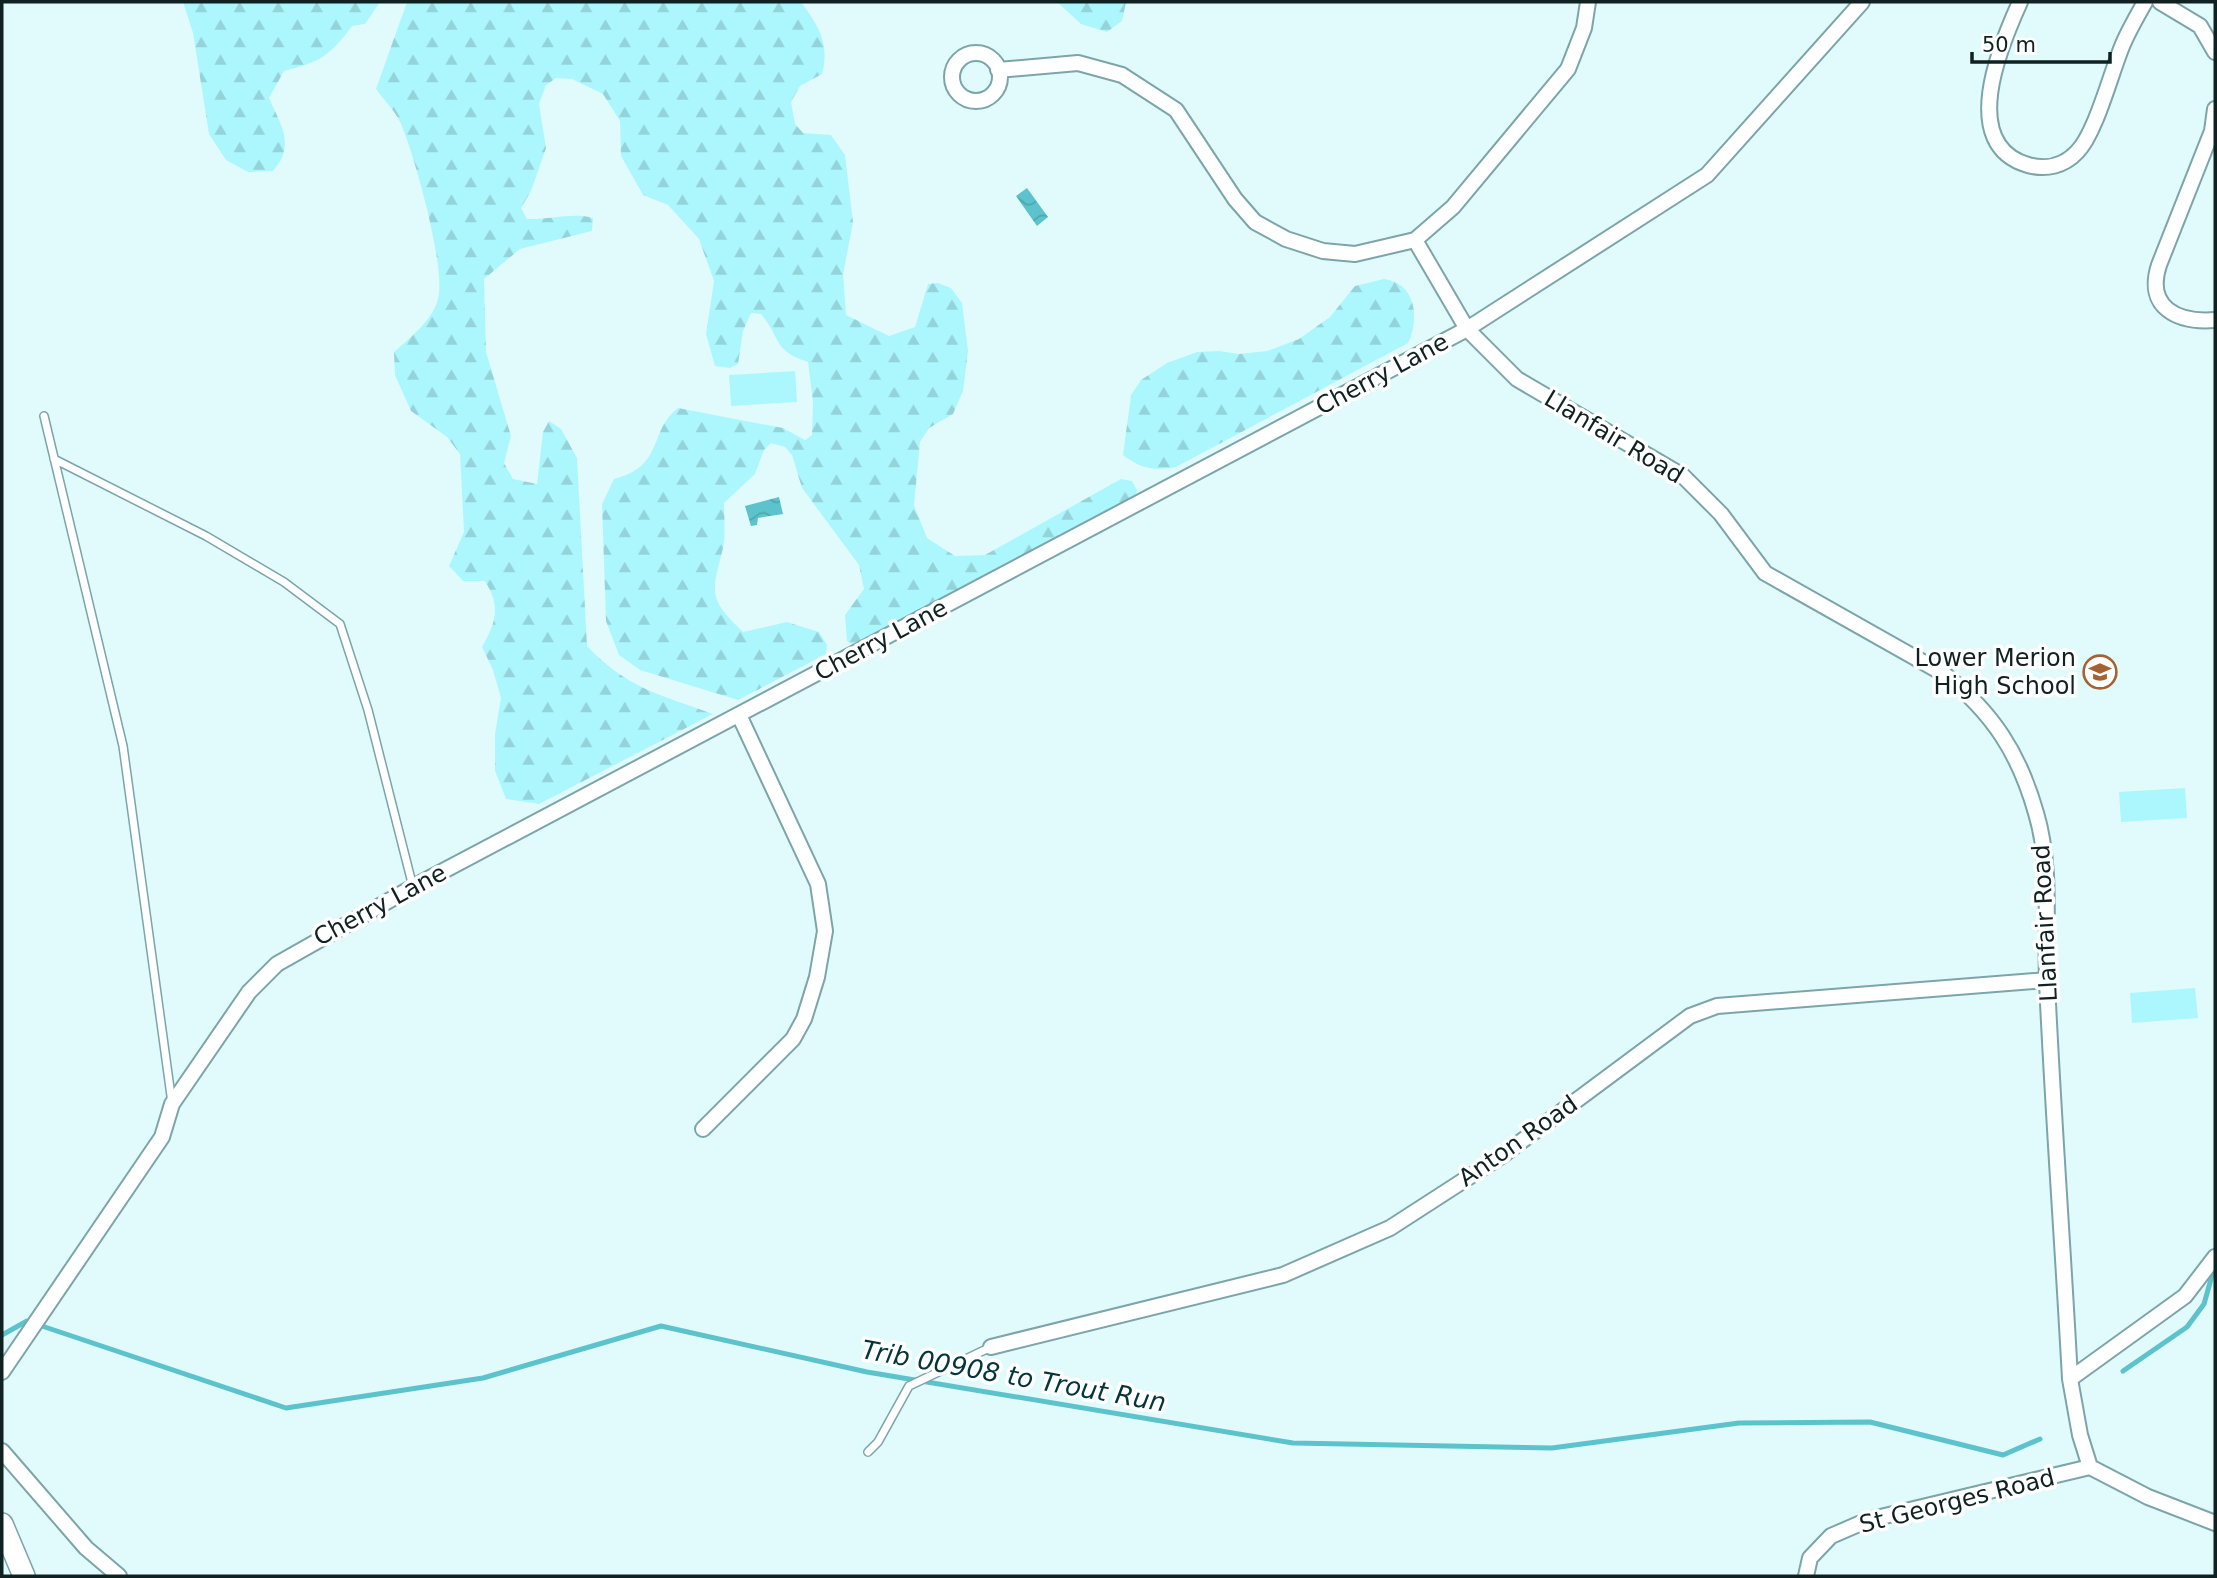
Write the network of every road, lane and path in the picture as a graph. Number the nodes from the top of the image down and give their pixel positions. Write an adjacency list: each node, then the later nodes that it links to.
1 (1588, 2): 9 (street)
2 (1861, 2): 11 (street, Cherry Lane)
3 (2020, 2): 4 (street)
4 (2145, 2)
5 (2160, 2): 6 (street)
6 (2215, 52)
7 (999, 70): 9 (street)
8 (2215, 109): 10 (street)
9 (1415, 240): 11 (street, Llanfair Road)
10 (2215, 320)
11 (1467, 329): 14 (street, Cherry Lane); 16 (street, Llanfair Road)
12 (44, 416): 13 (lane)
13 (54, 458): 15 (lane); 17 (lane)
14 (739, 715): 15 (street, Cherry Lane); 18 (street)
15 (412, 887): 17 (street, Cherry Lane)
16 (2047, 980): 20 (street, Anton Road); 22 (street, Llanfair Road)
17 (172, 1104): 21 (street, Cherry Lane)
18 (703, 1129)
19 (2215, 1256): 22 (street)
20 (991, 1347): 24 (lane)
21 (2, 1372)
22 (2070, 1379): 25 (street, Llanfair Road)
23 (2, 1451): 29 (street)
24 (868, 1452)
25 (2090, 1467): 26 (street); 30 (street, St Georges Road)
26 (2215, 1523)
27 (2, 1524): 28 (street)
28 (24, 1576)
29 (119, 1576)
30 (1806, 1576)

